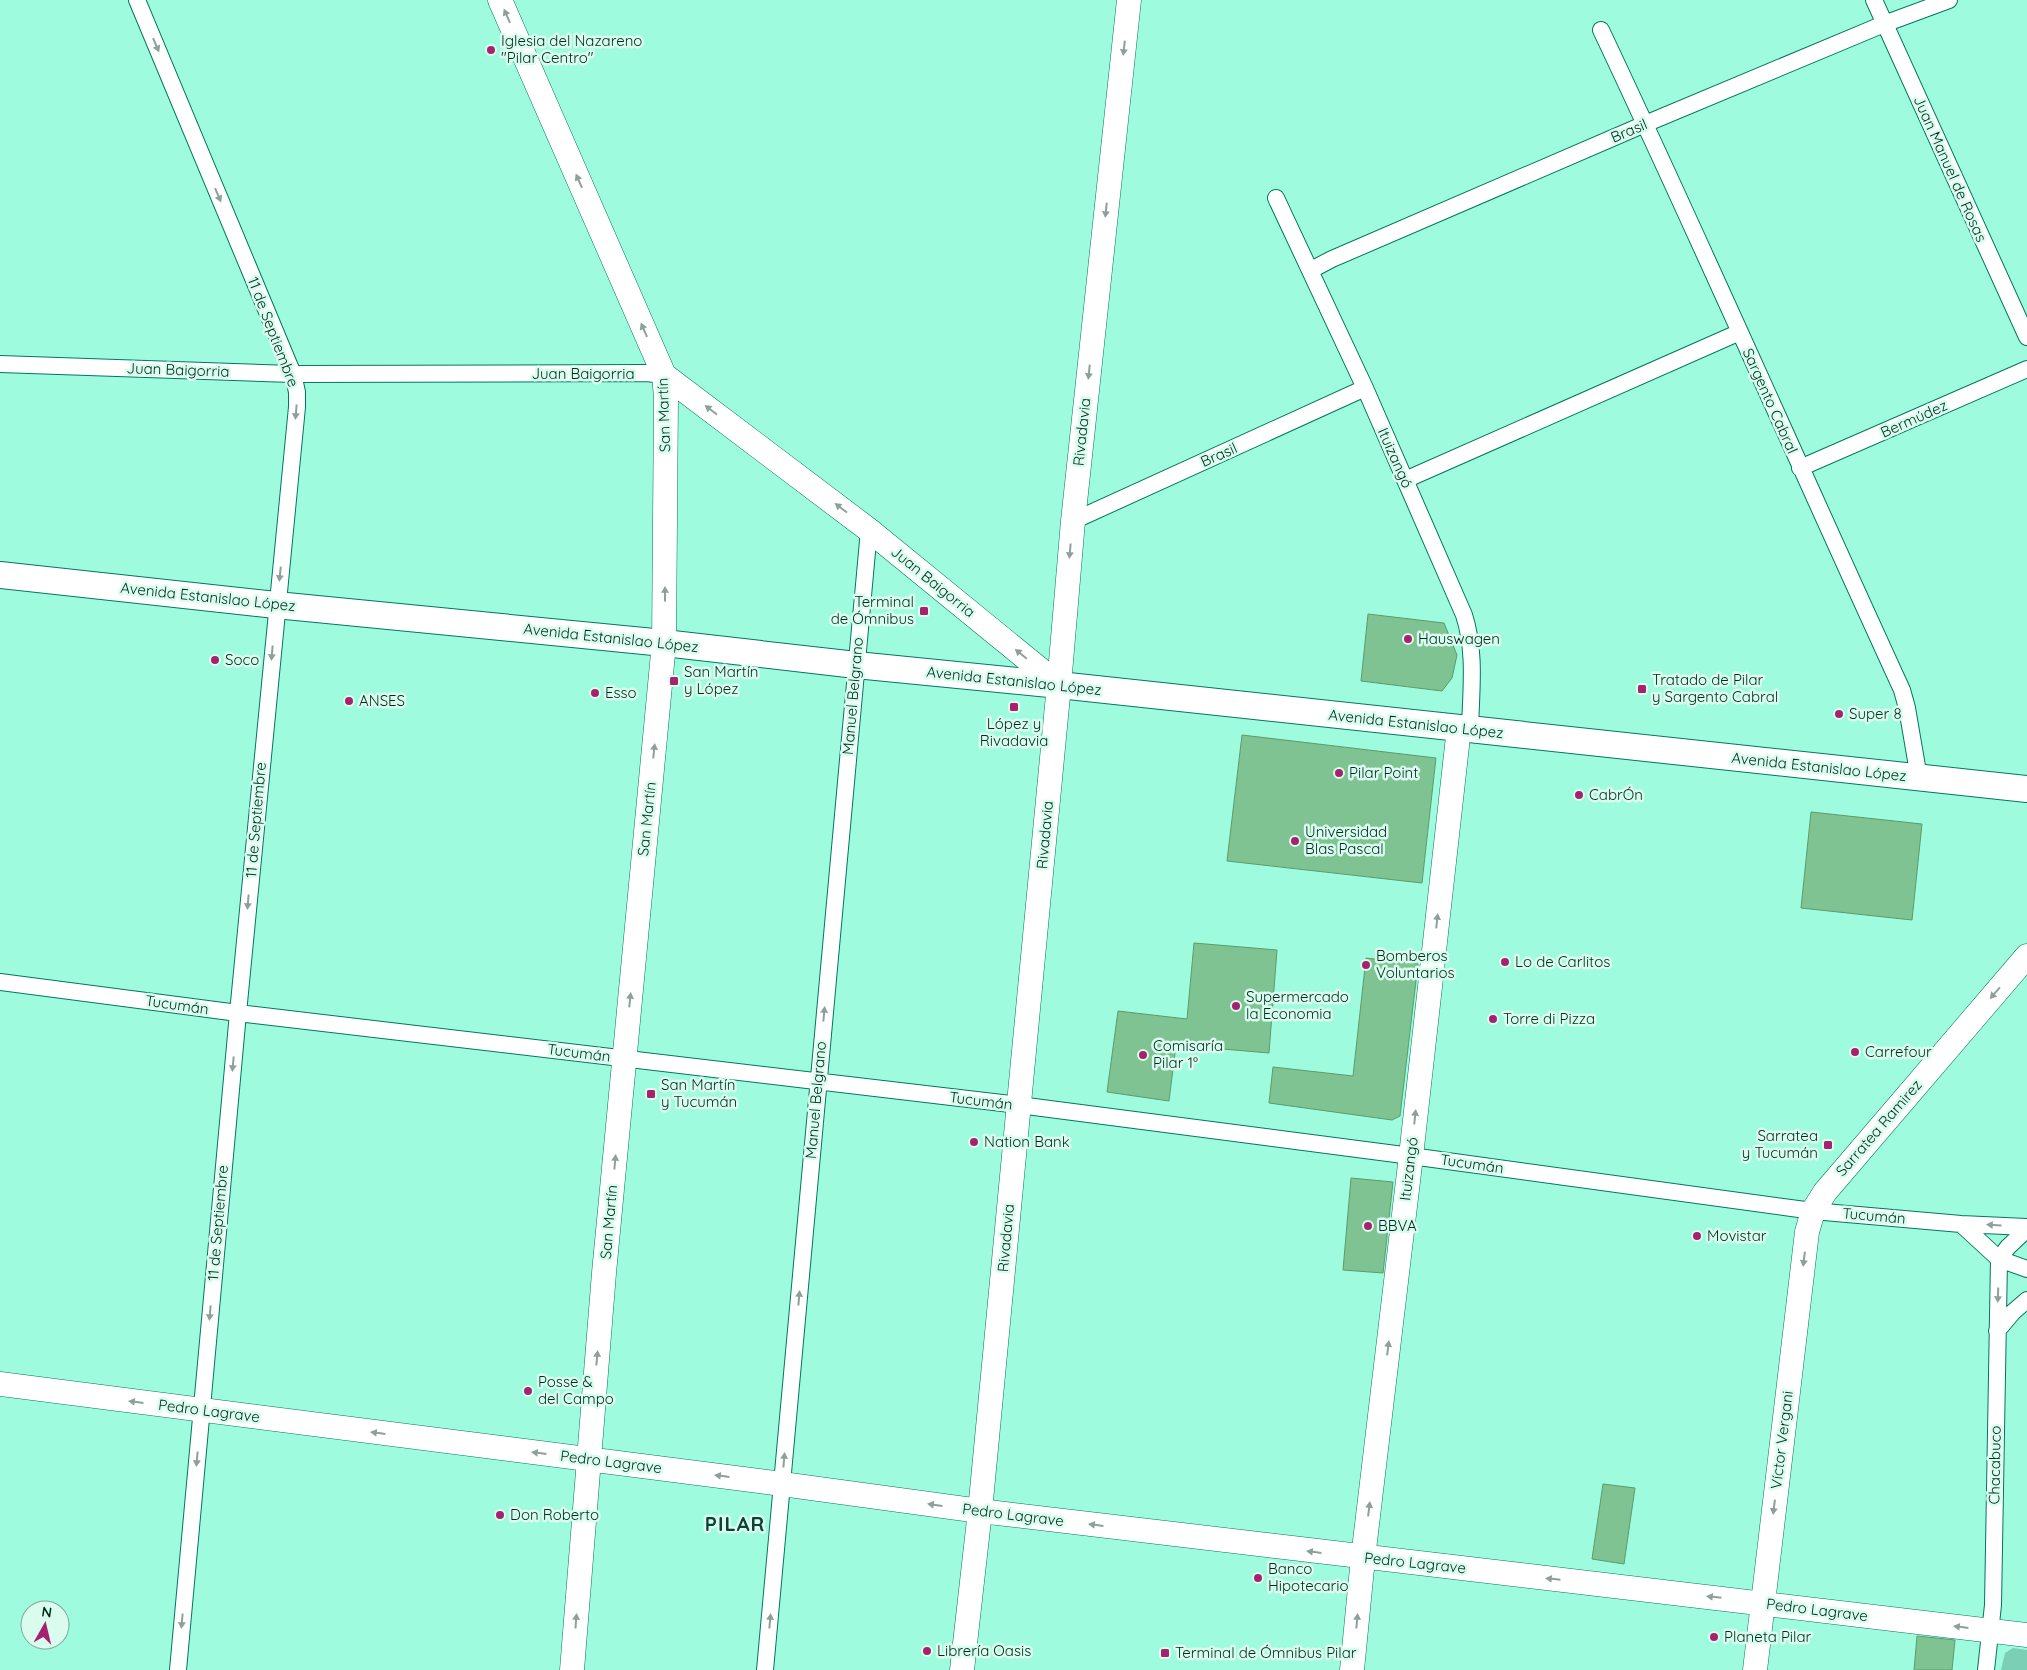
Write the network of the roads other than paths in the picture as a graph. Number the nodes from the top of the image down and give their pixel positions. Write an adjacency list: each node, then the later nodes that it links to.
1 (137, 0): 15 (street, 11 de Septiembre, one-way to 15)
2 (500, 0): 16 (street, San Martín, one-way to 2)
3 (1129, 0): 20 (street, Rivadavia, one-way to 20)
4 (1874, 0): 6 (street, Juan Manuel de Rosas)
5 (1949, 0): 6 (street, Brasil)
6 (1884, 24): 8 (street, Brasil); 12 (street, Juan Manuel de Rosas)
7 (1600, 30): 8 (street, Sargento Cabral)
8 (1645, 124): 10 (street, Brasil); 11 (street, Sargento Cabral)
9 (1276, 198): 10 (street, Ituizangó)
10 (1311, 270): 17 (street, Ituizangó)
11 (1740, 332): 18 (street, Sargento Cabral); 19 (street)
12 (2027, 337)
13 (0, 364): 15 (street, Juan Baigorria)
14 (2027, 369): 18 (street, Bermúdez)
15 (293, 374): 16 (street, Juan Baigorria); 23 (street, 11 de Septiembre, one-way to 23)
16 (664, 375): 21 (street, Juan Baigorria, one-way to 16); 24 (street, San Martín, one-way to 16)
17 (1365, 388): 19 (street, Ituizangó); 20 (street, Brasil)
18 (1800, 468): 28 (street, Sargento Cabral)
19 (1405, 480): 27 (street, Ituizangó)
20 (1073, 521): 26 (street, Rivadavia, one-way to 26)
21 (869, 530): 25 (street, Manuel Belgrano); 26 (street, Juan Baigorria, one-way to 21)
22 (0, 575): 23 (main road, Avenida Estanislao López)
23 (276, 605): 24 (main road, Avenida Estanislao López); 32 (street, 11 de Septiembre, one-way to 32)
24 (664, 643): 25 (main road, Avenida Estanislao López); 33 (street, San Martín, one-way to 24)
25 (856, 666): 26 (main road, Avenida Estanislao López); 34 (street, Manuel Belgrano, one-way to 25)
26 (1059, 685): 27 (main road, Avenida Estanislao López); 35 (street, Rivadavia)
27 (1464, 729): 28 (main road, Avenida Estanislao López); 36 (street, Ituizangó, one-way to 27)
28 (1919, 778): 29 (main road, Avenida Estanislao López)
29 (2027, 789)
30 (2027, 956): 37 (street, Sarratea Ramirez, one-way to 37)
31 (0, 982): 32 (street, Tucumán)
32 (238, 1013): 33 (street, Tucumán); 45 (street, 11 de Septiembre, one-way to 45)
33 (624, 1058): 34 (street, Tucumán); 46 (street, San Martín, one-way to 33)
34 (818, 1081): 35 (street, Tucumán); 47 (street, Manuel Belgrano, one-way to 34)
35 (1019, 1105): 36 (street, Tucumán); 48 (street, Rivadavia)
36 (1411, 1156): 37 (street, Tucumán); 49 (street, Ituizangó, one-way to 36)
37 (1813, 1211): 38 (street, Tucumán); 50 (street, Víctor Vergani, one-way to 50)
38 (1961, 1224): 39 (street, Tucumán, one-way to 38); 40 (street)
39 (2027, 1228): 40 (street)
40 (1999, 1259): 41 (street); 43 (street, Chacabuco, one-way to 43)
41 (2027, 1269)
42 (2027, 1300): 43 (street)
43 (1997, 1331): 51 (street, Chacabuco)
44 (0, 1384): 45 (street, Pedro Lagrave, one-way to 44)
45 (201, 1410): 46 (street, Pedro Lagrave, one-way to 45); 53 (street, 11 de Septiembre, one-way to 53)
46 (588, 1459): 47 (street, Pedro Lagrave, one-way to 46); 54 (street, San Martín, one-way to 46)
47 (782, 1484): 48 (street, Pedro Lagrave, one-way to 47); 55 (street, Manuel Belgrano, one-way to 47)
48 (980, 1511): 49 (street, Pedro Lagrave, one-way to 48); 56 (street, Rivadavia)
49 (1363, 1558): 50 (street, Pedro Lagrave, one-way to 49); 57 (street, Ituizangó, one-way to 49)
50 (1763, 1603): 51 (street, Pedro Lagrave, one-way to 50); 58 (street, Víctor Vergani)
51 (1991, 1631): 52 (street, Pedro Lagrave); 59 (street, Chacabuco)
52 (2027, 1635)
53 (178, 1670)
54 (572, 1670)
55 (765, 1670)
56 (962, 1670)
57 (1352, 1670)
58 (1755, 1670)
59 (1986, 1670)

